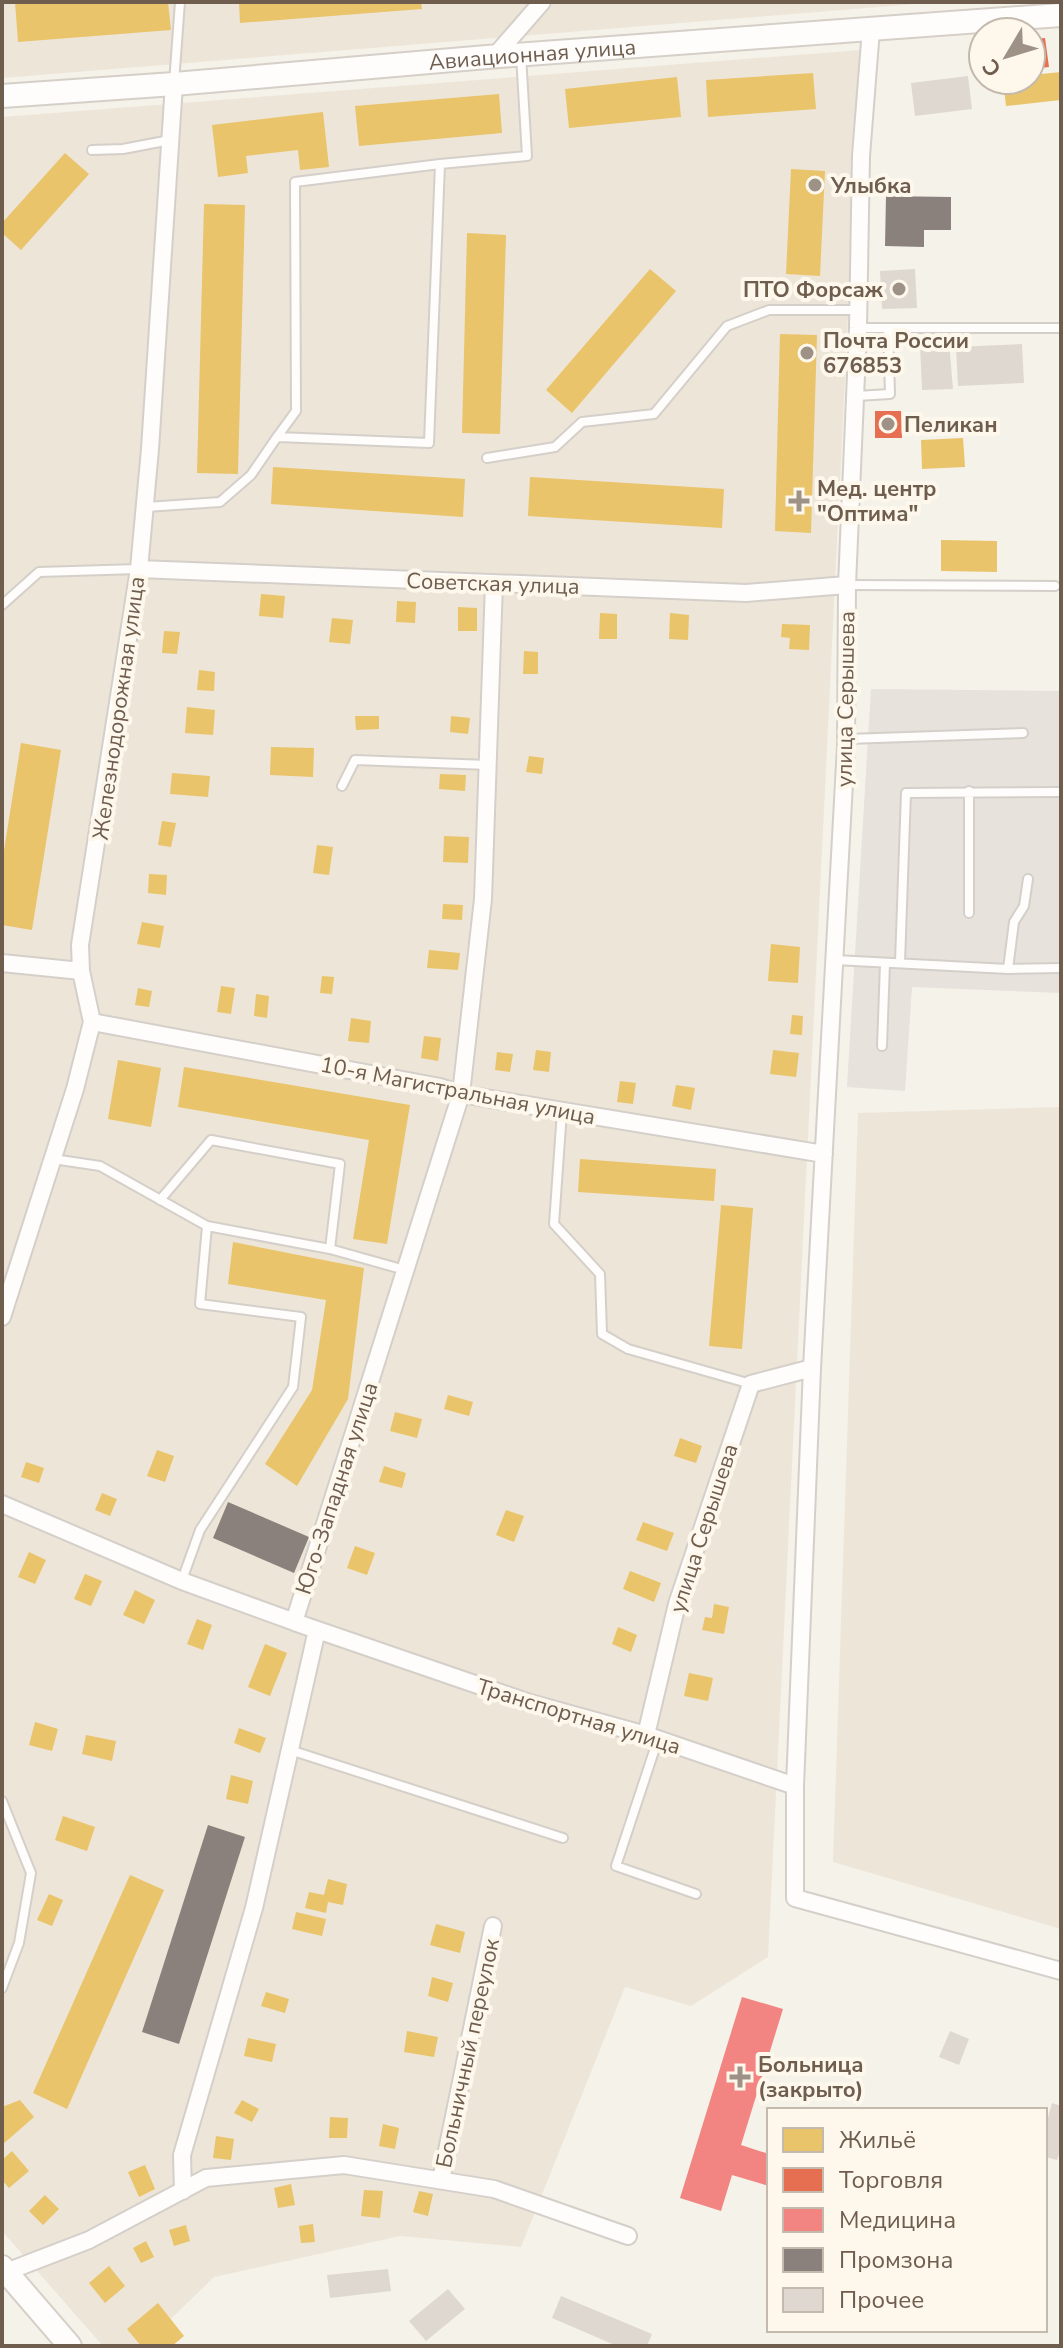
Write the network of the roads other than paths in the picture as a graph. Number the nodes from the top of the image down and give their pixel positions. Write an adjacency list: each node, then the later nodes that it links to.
1 (180, 2): 7 (lane)
2 (542, 2): 6 (street)
3 (1061, 15): 4 (street, Авиационная улица)
4 (871, 29): 5 (street, Авиационная улица); 12 (street, улица Серышева)
5 (521, 54): 6 (street, Авиационная улица); 11 (lane)
6 (495, 56): 7 (street, Авиационная улица)
7 (174, 84): 8 (street, Авиационная улица); 9 (street, Железнодорожная улица)
8 (2, 96)
9 (170, 140): 10 (lane); 19 (street, Железнодорожная улица)
10 (92, 150)
11 (440, 164): 17 (lane); 17 (lane)
12 (858, 310): 13 (street, улица Серышева); 18 (lane)
13 (858, 328): 14 (lane); 16 (street, улица Серышева)
14 (888, 328): 15 (lane); 16 (lane)
15 (1061, 328)
16 (855, 396): 22 (street, улица Серышева)
17 (277, 437): 19 (lane)
18 (487, 458)
19 (145, 507): 20 (street, Железнодорожная улица)
20 (139, 569): 21 (street, Советская улица); 24 (lane); 39 (street, Железнодорожная улица)
21 (494, 583): 22 (street, Советская улица); 27 (street, Юго-Западная улица)
22 (847, 585): 23 (lane); 26 (street, улица Серышева)
23 (1055, 586)
24 (2, 605)
25 (1023, 733): 26 (lane)
26 (846, 739): 33 (street, улица Серышева)
27 (488, 765): 28 (lane); 42 (street, Юго-Западная улица)
28 (342, 786)
29 (969, 791): 30 (lane); 32 (lane); 34 (lane)
30 (1061, 792)
31 (1028, 879): 38 (lane)
32 (969, 913)
33 (835, 960): 36 (lane); 44 (street, улица Серышева)
34 (900, 962): 36 (lane); 38 (lane)
35 (2, 963): 39 (street)
36 (885, 964): 41 (lane)
37 (1061, 968): 38 (lane)
38 (1008, 969)
39 (81, 971): 40 (street, Железнодорожная улица)
40 (92, 1022): 42 (street, 10-я Магистральная улица); 45 (street, Железнодорожная улица)
41 (882, 1046)
42 (461, 1094): 43 (street, 10-я Магистральная улица); 49 (street, Юго-Западная улица)
43 (562, 1111): 44 (street, 10-я Магистральная улица); 52 (lane)
44 (824, 1154): 51 (street, улица Серышева)
45 (53, 1159): 46 (lane); 50 (street, Железнодорожная улица)
46 (160, 1200): 47 (lane); 48 (lane)
47 (207, 1226): 48 (lane); 54 (lane)
48 (330, 1249): 49 (lane)
49 (405, 1270): 55 (street, Юго-Западная улица)
50 (2, 1317)
51 (812, 1368): 52 (street); 59 (street, улица Серышева)
52 (751, 1384): 57 (street, улица Серышева)
53 (2, 1504): 54 (street, Транспортная улица)
54 (182, 1581): 55 (street, Транспортная улица)
55 (294, 1622): 56 (street, Транспортная улица)
56 (317, 1630): 57 (street, Транспортная улица); 58 (street, Юго-Западная улица)
57 (652, 1737): 59 (street, Транспортная улица); 62 (lane)
58 (289, 1749): 61 (lane); 67 (street, Юго-Западная улица)
59 (795, 1786): 64 (street)
60 (2, 1801): 65 (lane)
61 (563, 1838)
62 (696, 1894)
63 (493, 1926): 66 (street, Больничный переулок)
64 (1061, 1971)
65 (2, 1988)
66 (441, 2180): 67 (street, Больничный переулок); 68 (street, Больничный переулок)
67 (183, 2191): 69 (street, Больничный переулок)
68 (628, 2236)
69 (4, 2269): 70 (street)
70 (70, 2346)

